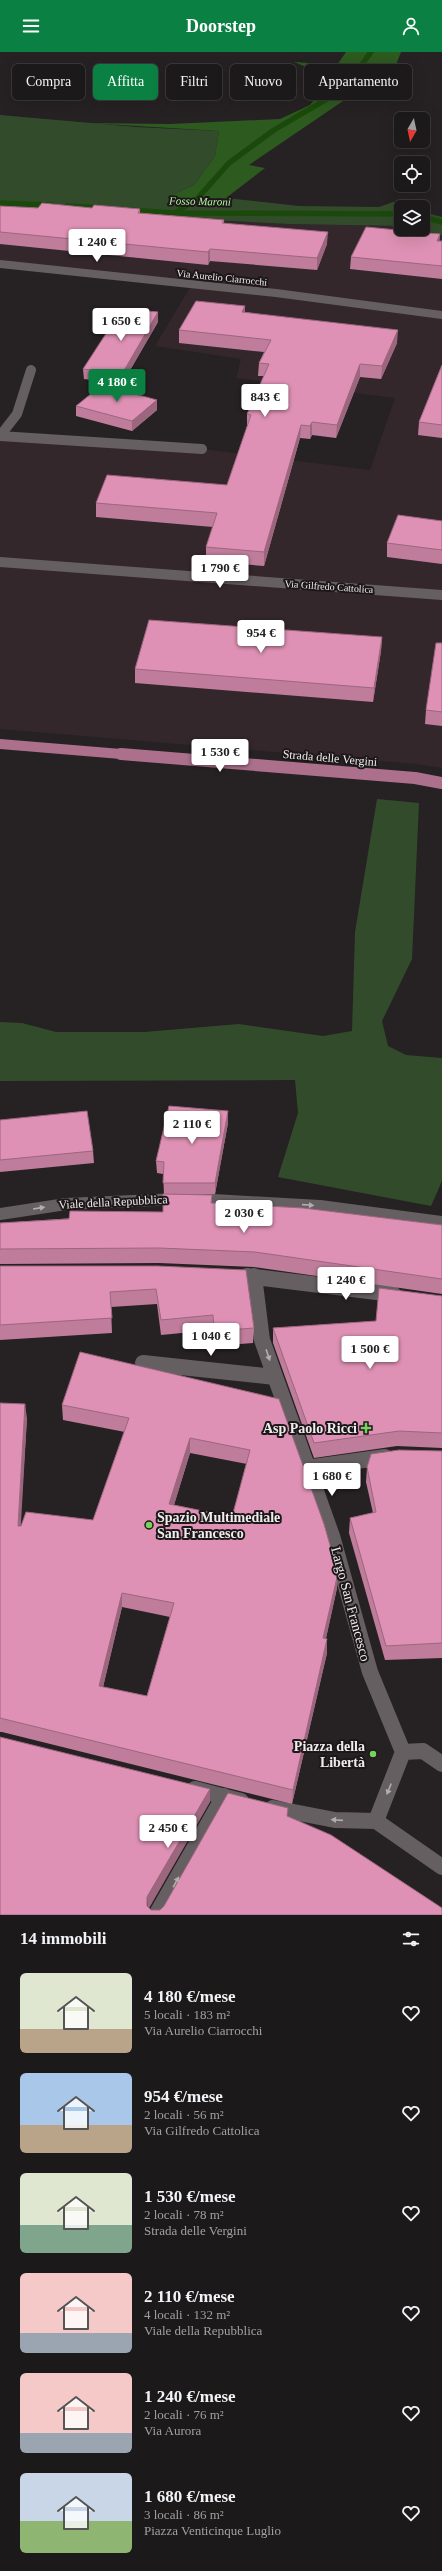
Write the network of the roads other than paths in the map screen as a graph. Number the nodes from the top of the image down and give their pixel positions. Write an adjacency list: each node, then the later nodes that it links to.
1 (0, 264): 2 (street, Via Aurelio Ciarrocchi)
2 (442, 315)
3 (31, 370): 4 (street)
4 (0, 436): 5 (street)
5 (202, 449)
6 (0, 562): 7 (street, Via Gilfredo Cattolica)
7 (442, 595)
8 (0, 744): 9 (main road, Strada delle Vergini)
9 (442, 783)
10 (0, 1214): 11 (street, Viale della Repubblica, one-way to 11)
11 (442, 1222)
12 (230, 1275): 13 (street)
13 (254, 1276): 14 (street); 16 (street, Largo San Francesco, one-way to 16)
14 (403, 1295)
15 (143, 1363): 16 (street)
16 (275, 1378): 18 (street, Largo San Francesco)
17 (397, 1455): 18 (street)
18 (306, 1468): 19 (street, Largo San Francesco)
19 (403, 1752): 20 (street); 23 (street, one-way to 23)
20 (442, 1764)
21 (178, 1785): 22 (street)
22 (224, 1796): 23 (street, one-way to 22); 25 (street, one-way to 22)
23 (376, 1821): 24 (street)
24 (442, 1867)
25 (156, 1915)

